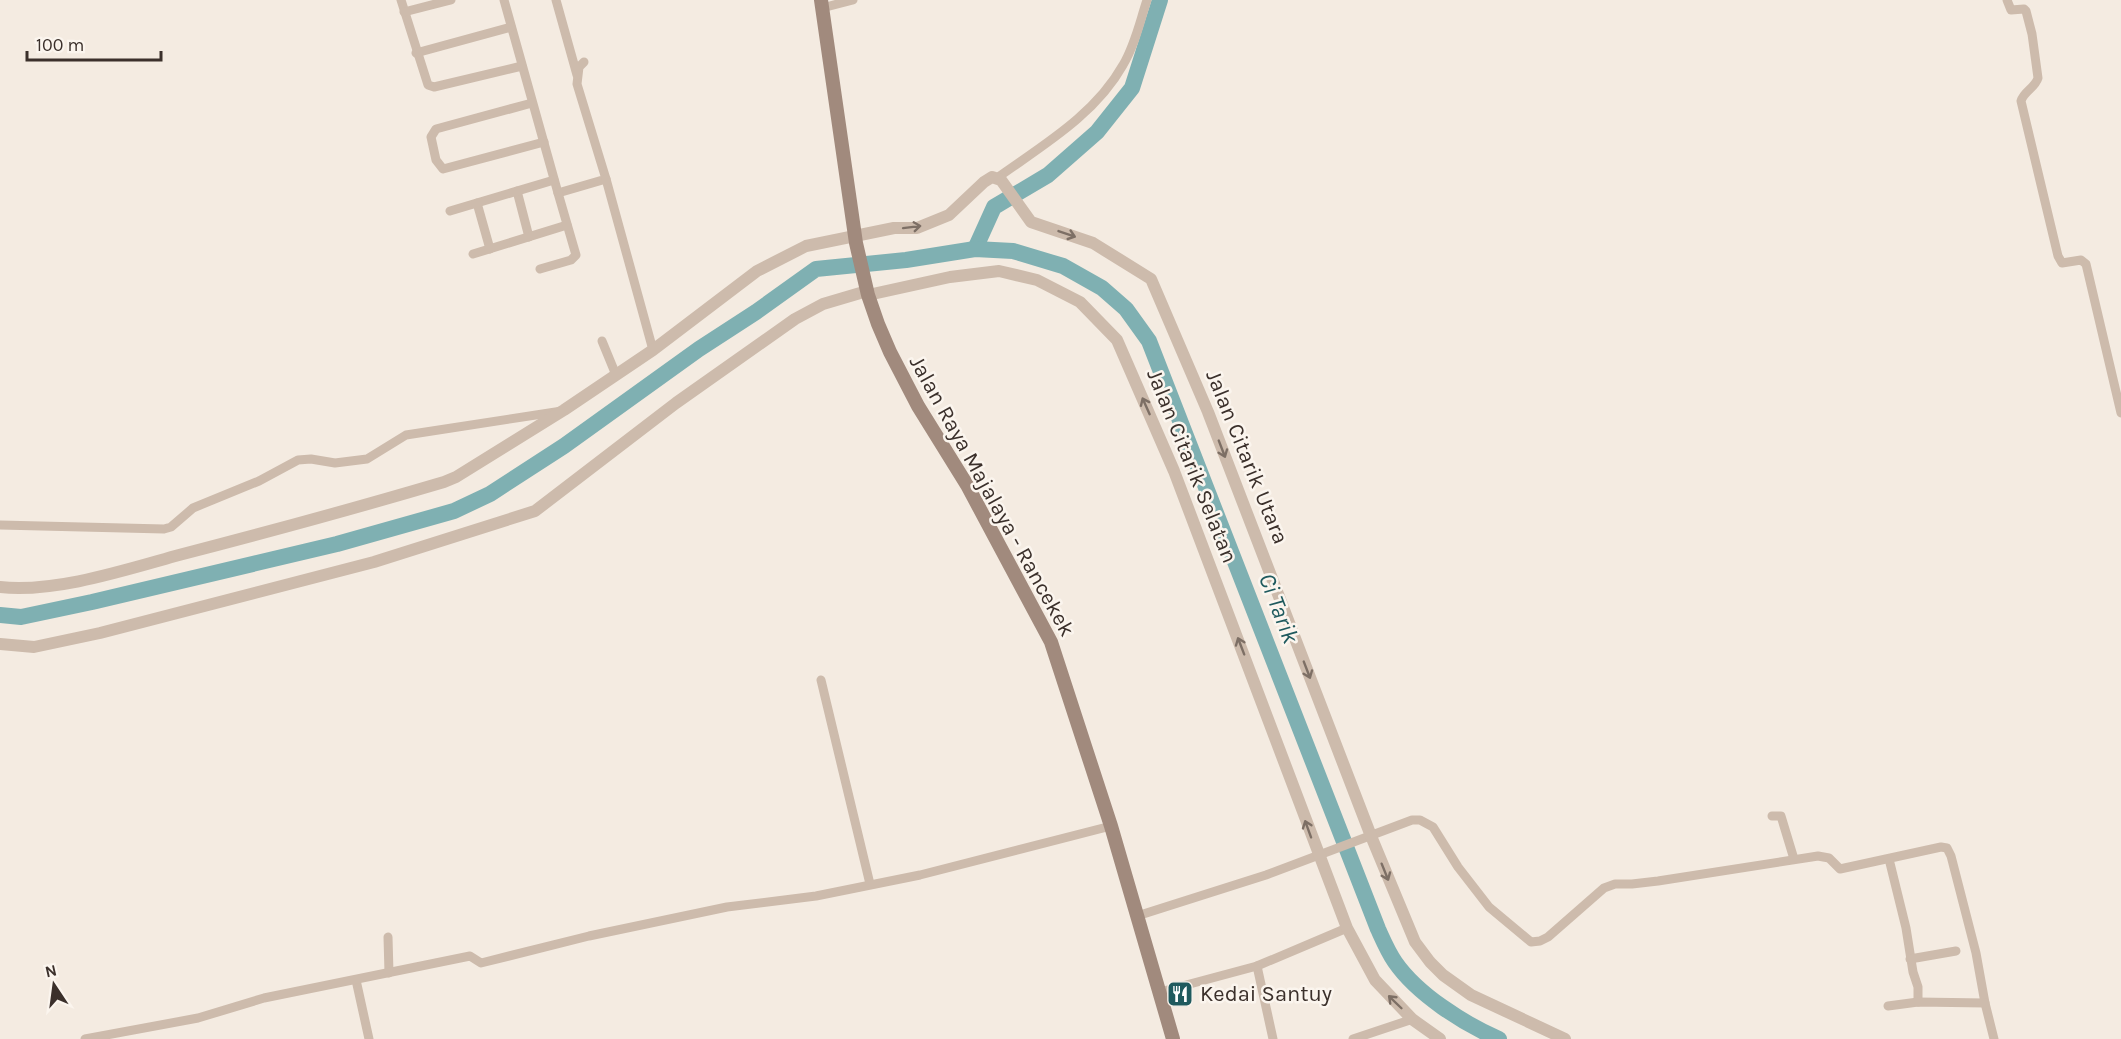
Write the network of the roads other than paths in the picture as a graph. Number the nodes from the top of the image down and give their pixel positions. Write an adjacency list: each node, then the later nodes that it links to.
1 (401, 0): 9 (street)
2 (450, 0): 9 (street)
3 (504, 0): 10 (street)
4 (556, 0): 14 (street)
5 (853, 0): 8 (street)
6 (1147, 0): 18 (street)
7 (2007, 0): 35 (street)
8 (821, 4): 26 (main road, Jalan Raya Majalaya - Rancekek)
9 (404, 12): 11 (street)
10 (512, 27): 11 (street); 13 (street)
11 (416, 52): 13 (street)
12 (584, 62): 14 (street)
13 (522, 66): 15 (street)
14 (577, 75): 17 (street)
15 (532, 103): 16 (street); 16 (street)
16 (544, 142): 19 (street)
17 (606, 179): 21 (street); 32 (street)
18 (999, 179): 26 (street, one-way to 18); 42 (street, Jalan Citarik Utara, one-way to 42)
19 (554, 180): 20 (street); 21 (street)
20 (517, 191): 22 (street); 25 (street)
21 (558, 193): 24 (street)
22 (477, 203): 23 (street); 27 (street)
23 (450, 211)
24 (567, 225): 25 (street); 29 (street)
25 (529, 237): 27 (street)
26 (855, 239): 30 (main road, Jalan Raya Majalaya - Rancekek); 32 (street)
27 (490, 249): 28 (street)
28 (473, 254)
29 (540, 269)
30 (866, 288): 38 (street, Jalan Citarik Selatan); 41 (main road, Jalan Raya Majalaya - Rancekek); 43 (street, Jalan Citarik Selatan, one-way to 30)
31 (602, 341): 33 (street)
32 (653, 350): 33 (street)
33 (616, 375): 34 (street)
34 (564, 410): 36 (street); 37 (street)
35 (2121, 413)
36 (0, 525)
37 (0, 587)
38 (0, 644)
39 (821, 680): 46 (street)
40 (1772, 816): 44 (street)
41 (1111, 826): 46 (street); 47 (main road, Jalan Raya Majalaya - Rancekek)
42 (1369, 836): 43 (street); 44 (street); 66 (street, Jalan Citarik Utara, one-way to 66)
43 (1321, 855): 47 (street); 48 (street, Jalan Citarik Selatan)
44 (1794, 859): 45 (street)
45 (1889, 859): 51 (street); 57 (street)
46 (870, 884): 53 (street)
47 (1137, 916): 55 (main road, Jalan Raya Majalaya - Rancekek)
48 (1347, 928): 52 (street); 59 (street, Jalan Citarik Selatan, one-way to 48)
49 (388, 937): 53 (street)
50 (1956, 951): 51 (street)
51 (1910, 960): 56 (street)
52 (1257, 966): 55 (street); 64 (street)
53 (389, 973): 54 (street)
54 (356, 980): 61 (street); 62 (street)
55 (1160, 992): 63 (main road, Jalan Raya Majalaya - Rancekek)
56 (1918, 1002): 57 (street); 58 (street)
57 (1985, 1003): 67 (street)
58 (1888, 1006)
59 (1413, 1019): 60 (street); 65 (street, Jalan Citarik Selatan)
60 (1360, 1038)
61 (85, 1039)
62 (369, 1039)
63 (1173, 1039)
64 (1273, 1039)
65 (1440, 1039)
66 (1565, 1039)
67 (1994, 1039)

